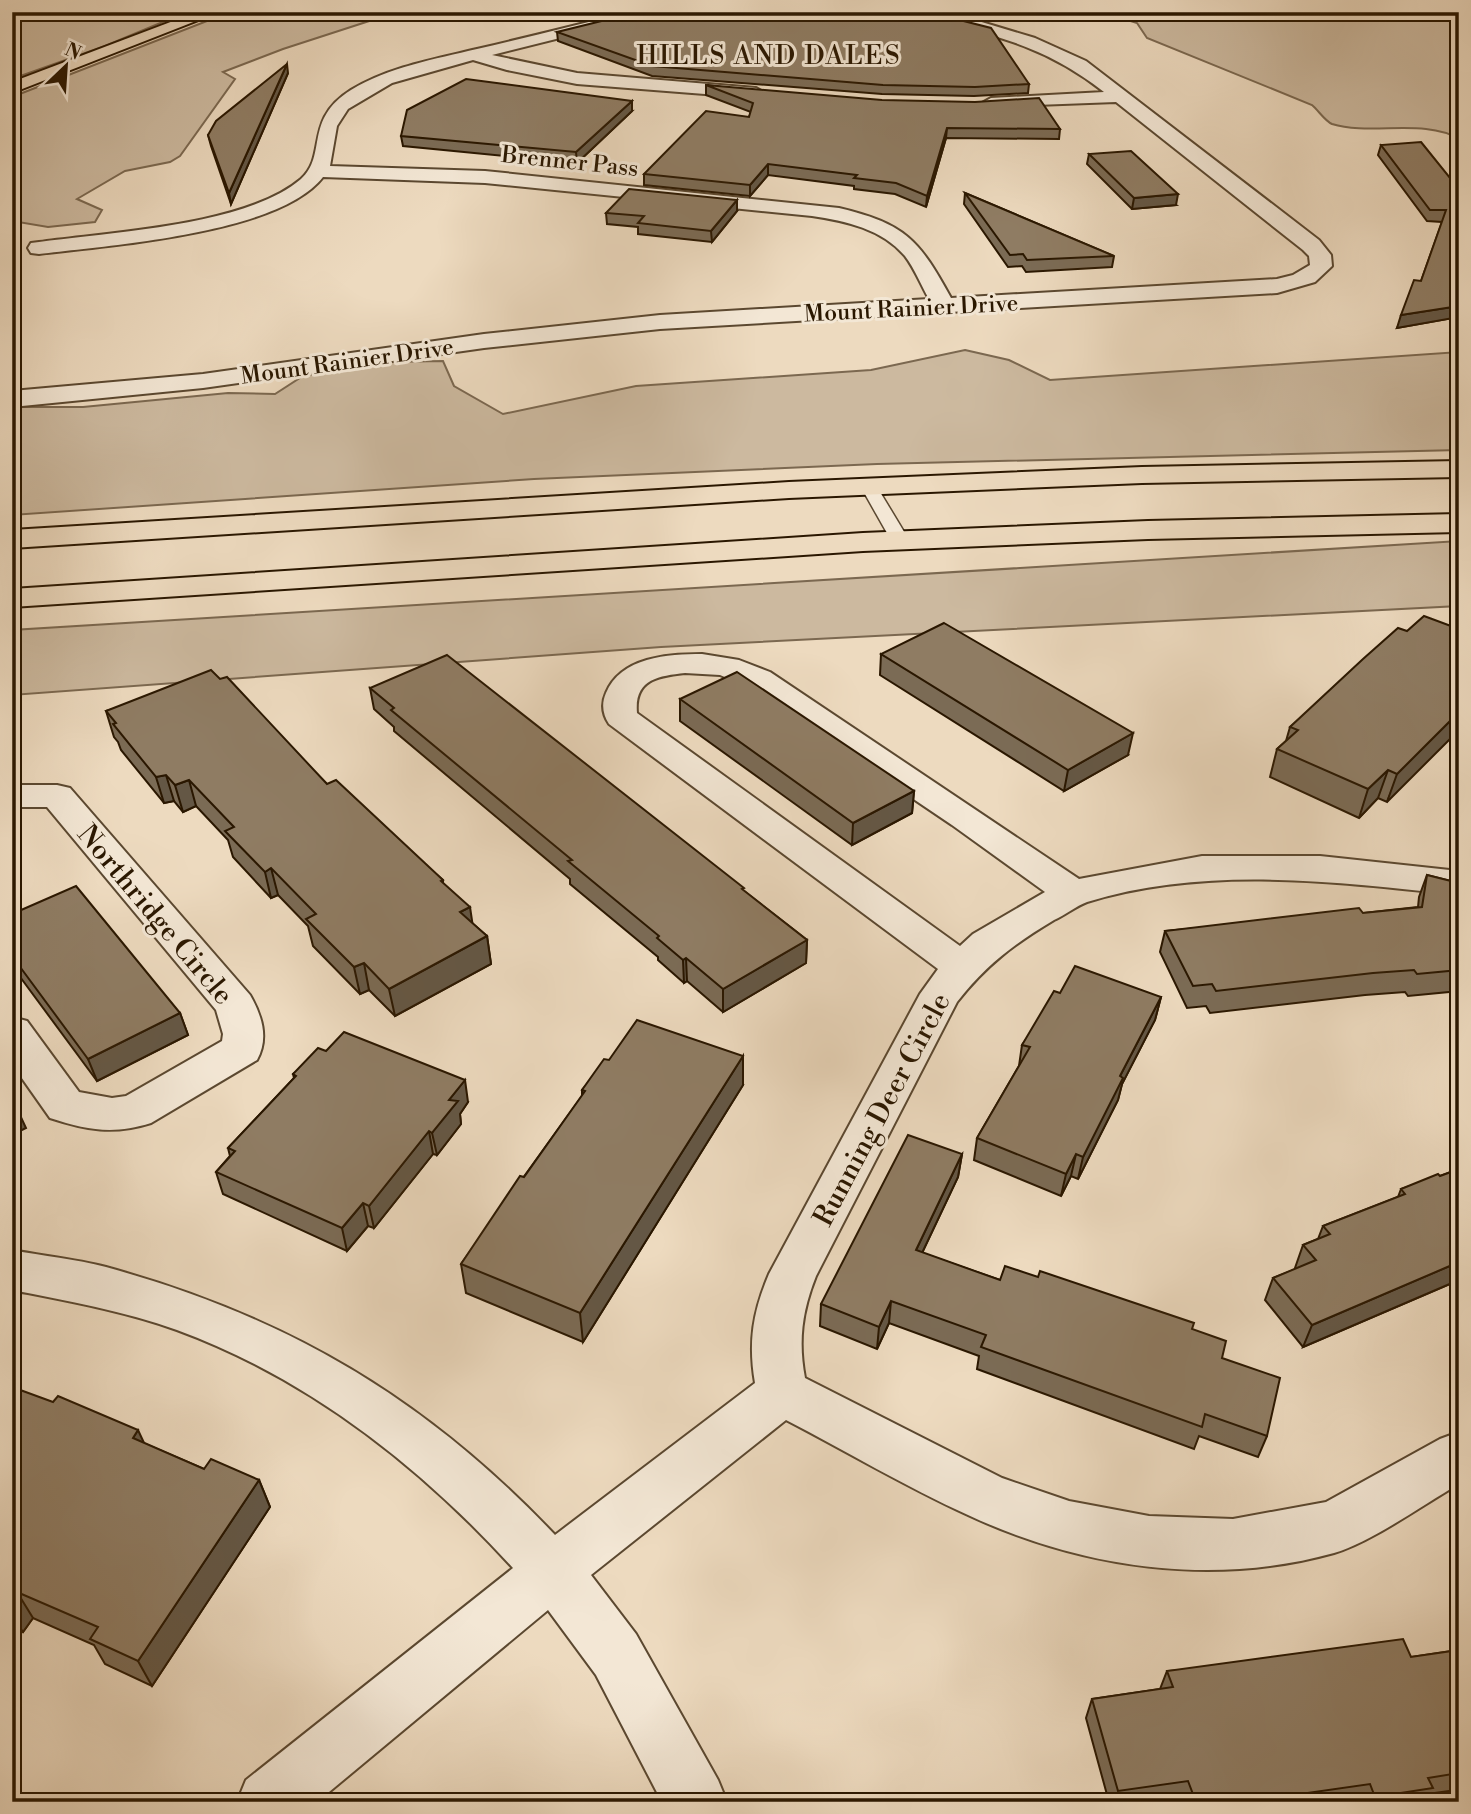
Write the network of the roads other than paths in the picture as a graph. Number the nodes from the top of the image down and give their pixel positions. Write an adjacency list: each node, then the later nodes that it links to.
1 (212, 12): 5 (main road)
2 (647, 12): 4 (street)
3 (919, 12): 7 (street, Mount Rainier Drive)
4 (475, 55): 6 (street); 9 (street)
5 (12, 88)
6 (776, 94)
7 (1122, 96): 8 (street); 11 (street, Mount Rainier Drive)
8 (974, 104)
9 (317, 172): 10 (street); 11 (street, Brenner Pass)
10 (39, 248)
11 (943, 305): 12 (street, Mount Rainier Drive)
12 (12, 399)
13 (1459, 469): 14 (main road)
14 (869, 487): 16 (main road); 17 (lane)
15 (1459, 523): 17 (main road)
16 (12, 539)
17 (900, 540): 18 (main road)
18 (12, 598)
19 (12, 796): 23 (street, Northridge Circle)
20 (1459, 883): 21 (street, Running Deer Circle)
21 (1073, 893): 22 (street, Running Deer Circle); 22 (street)
22 (962, 967): 25 (street, Running Deer Circle)
23 (12, 1032)
24 (12, 1270): 27 (street)
25 (782, 1392): 26 (street); 27 (street)
26 (1459, 1456)
27 (553, 1571): 28 (street); 29 (street)
28 (268, 1802)
29 (696, 1802)

